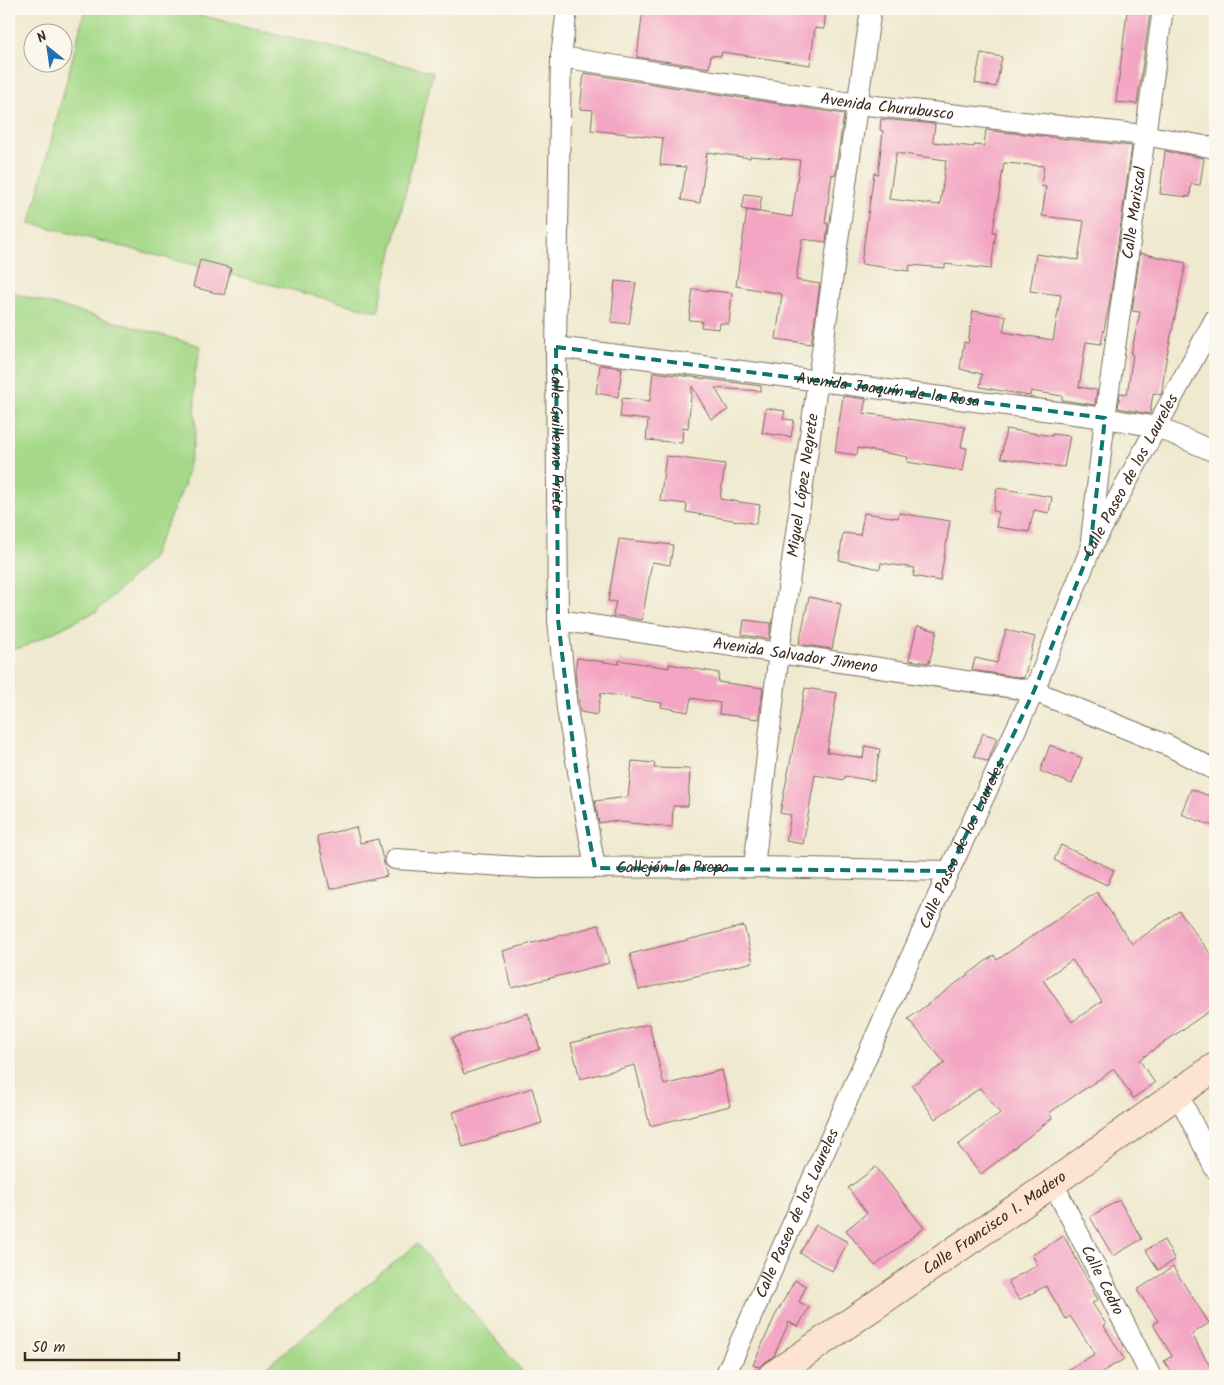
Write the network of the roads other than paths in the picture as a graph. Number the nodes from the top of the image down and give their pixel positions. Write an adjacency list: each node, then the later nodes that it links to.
1 (567, 9): 4 (street, Calle Guillermo Prieto)
2 (871, 9): 5 (street, Miguel López Negrete)
3 (1163, 9): 6 (street, Calle Mariscal)
4 (561, 57): 5 (street, Avenida Churubusco); 9 (street, Calle Guillermo Prieto)
5 (857, 104): 6 (street, Avenida Churubusco); 10 (street, Miguel López Negrete)
6 (1144, 135): 7 (street, Avenida Churubusco); 11 (street, Calle Mariscal)
7 (1215, 148)
8 (1215, 319): 12 (street, Calle Paseo de los Laureles)
9 (556, 346): 10 (street, Avenida Joaquín de la Rosa); 15 (street, Calle Guillermo Prieto)
10 (820, 380): 11 (street, Avenida Joaquín de la Rosa); 16 (street, Miguel López Negrete)
11 (1105, 418): 12 (street, Avenida Joaquín de la Rosa); 14 (street, Calle Mariscal)
12 (1157, 427): 13 (street, Avenida Joaquín de la Rosa); 14 (street, Calle Paseo de los Laureles)
13 (1215, 452)
14 (1090, 550): 17 (street, Calle Paseo de los Laureles)
15 (558, 620): 16 (street, Avenida Salvador Jimeno); 21 (street, Calle Guillermo Prieto)
16 (779, 652): 17 (street, Avenida Salvador Jimeno); 20 (street, Miguel López Negrete)
17 (1034, 691): 18 (street, Avenida Salvador Jimeno); 22 (street, Calle Paseo de los Laureles)
18 (1215, 770)
19 (395, 859): 21 (street, Callejón la Prepa)
20 (754, 867): 21 (street, Callejón la Prepa); 22 (street, Callejón la Prepa)
21 (595, 868)
22 (949, 872): 27 (street, Calle Paseo de los Laureles)
23 (1215, 1067): 24 (main road, Calle Francisco I. Madero)
24 (1178, 1094): 25 (street); 26 (main road, Calle Francisco I. Madero)
25 (1215, 1169)
26 (1053, 1184): 28 (main road, Calle Francisco I. Madero); 29 (street, Calle Cedro)
27 (725, 1376)
28 (772, 1376)
29 (1151, 1376)

